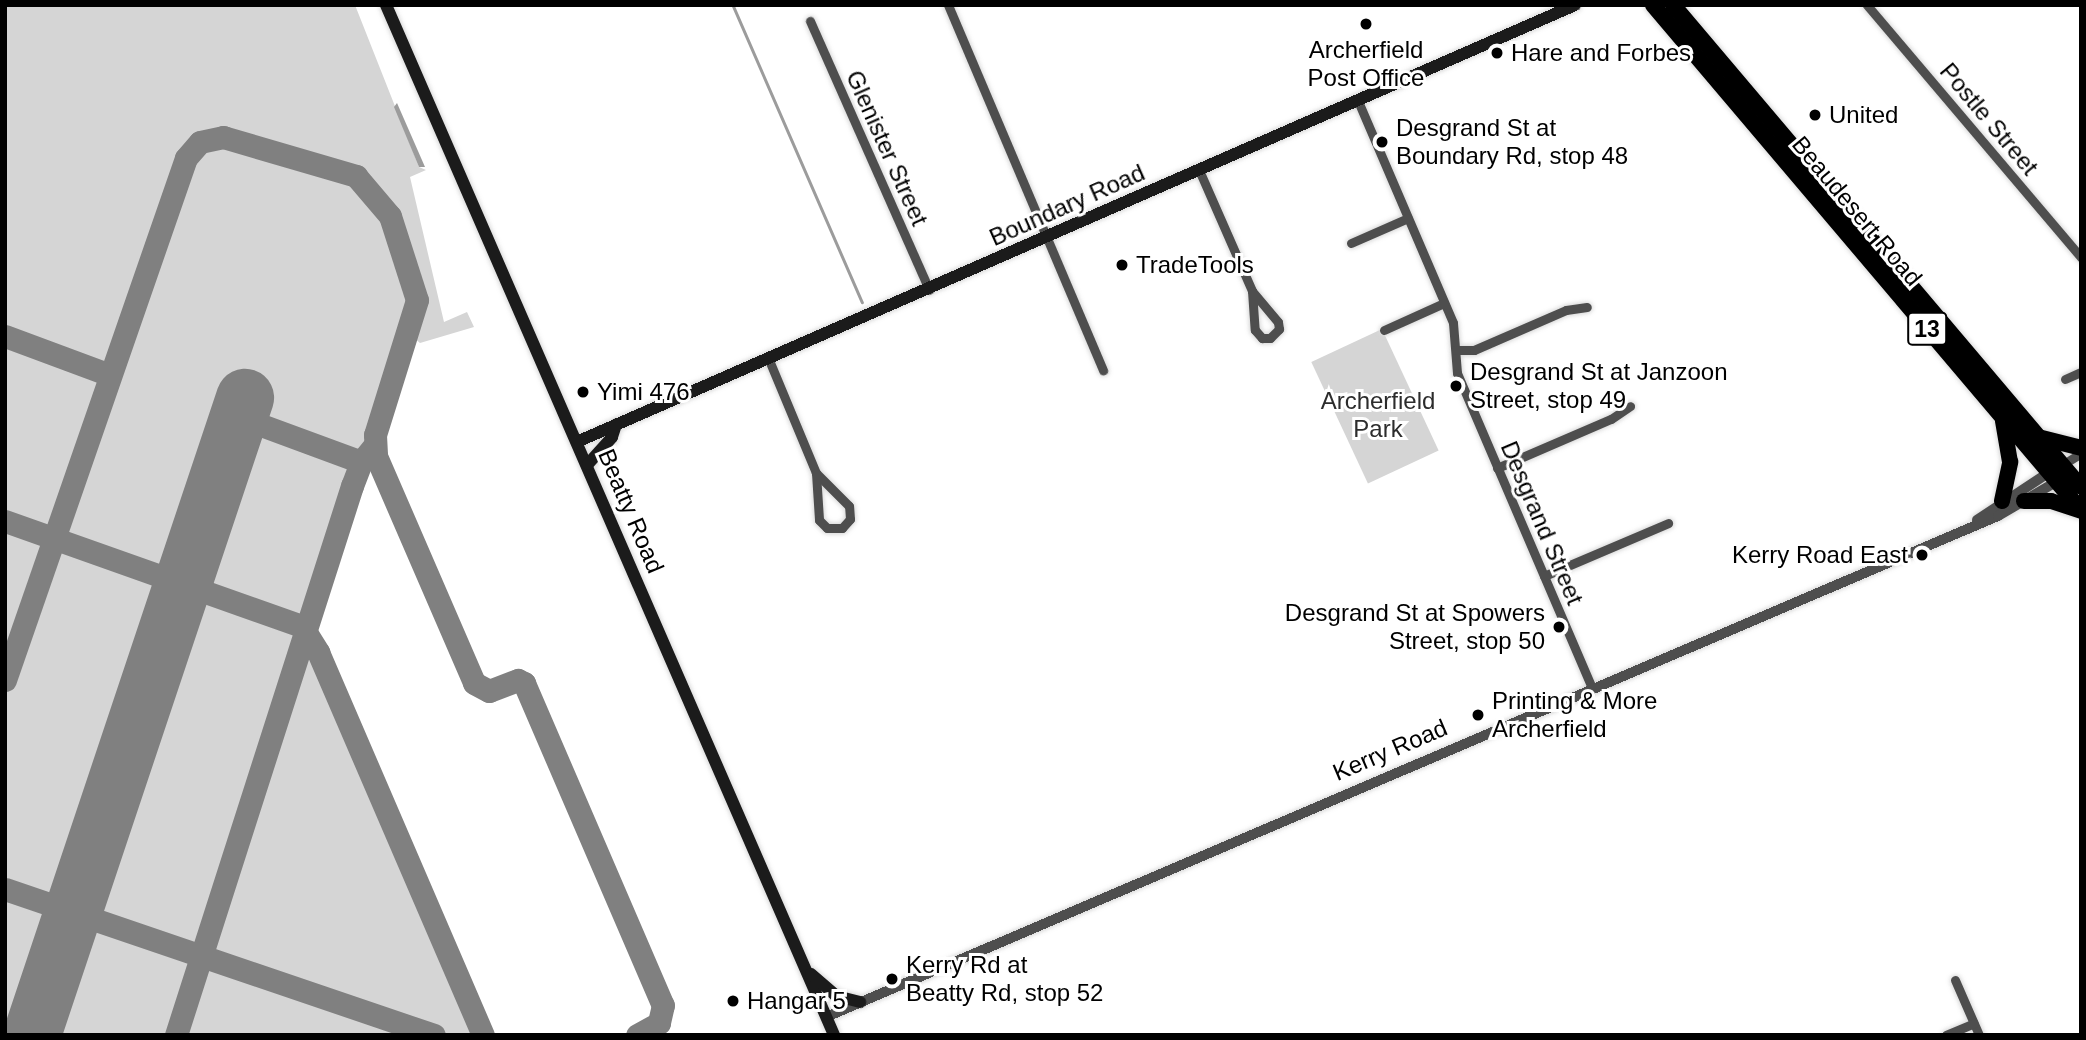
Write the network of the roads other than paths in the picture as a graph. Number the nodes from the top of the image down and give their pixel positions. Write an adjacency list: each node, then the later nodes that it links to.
1 (386, 5): 28 (main road, Beatty Road)
2 (948, 5): 11 (street)
3 (1653, 5): 25 (highway, Beaudesert Road / 13)
4 (1673, 5): 27 (highway, Beaudesert Road / 13)
5 (1867, 5): 13 (street, Postle Street)
6 (1576, 6): 8 (main road, Boundary Road)
7 (810, 21): 14 (street, Glenister Street)
8 (1358, 101): 9 (main road, Boundary Road); 10 (street, Desgrand Street)
9 (1199, 170): 11 (main road, Boundary Road); 15 (street)
10 (1408, 218): 12 (street); 16 (street, Desgrand Street)
11 (1048, 237): 14 (main road, Boundary Road); 21 (street)
12 (1351, 243)
13 (2081, 257)
14 (929, 290): 20 (main road, Boundary Road)
15 (1252, 291): 15 (street)
16 (1444, 303): 18 (street); 19 (street, Desgrand Street)
17 (1587, 307): 19 (street)
18 (1384, 330)
19 (1456, 350): 31 (street, Desgrand Street)
20 (769, 360): 26 (main road, Boundary Road); 33 (street)
21 (1103, 370)
22 (2081, 372): 23 (street)
23 (2065, 379)
24 (1630, 406): 31 (street)
25 (2003, 420): 32 (highway, Beaudesert Road / 13); 35 (highway)
26 (616, 425): 28 (main road, Boundary Road); 30 (main road)
27 (2038, 437): 29 (highway); 32 (highway, Beaudesert Road / 13)
28 (579, 441): 30 (main road, Beatty Road)
29 (2081, 451): 32 (street, Kerry Road)
30 (588, 464): 42 (main road, Beatty Road)
31 (1497, 468): 40 (street, Desgrand Street)
32 (2064, 472): 34 (highway, Beaudesert Road / 13); 35 (street, Kerry Road); 36 (street, Kerry Road); 37 (highway, Beaudesert Road / 13)
33 (816, 473): 33 (street)
34 (2081, 487)
35 (2001, 501): 39 (street, Kerry Road)
36 (2024, 501): 37 (highway); 39 (street, Kerry Road)
37 (2081, 510)
38 (1668, 523): 40 (street)
39 (1973, 524): 41 (street, Kerry Road)
40 (1544, 576): 41 (street, Desgrand Street)
41 (1592, 688): 44 (street, Kerry Road)
42 (796, 946): 44 (main road); 45 (main road, Beatty Road)
43 (1955, 980): 46 (street)
44 (860, 1002): 45 (street, Kerry Road)
45 (826, 1017): 47 (main road, Beatty Road)
46 (1974, 1023): 48 (street); 49 (street)
47 (834, 1035)
48 (1946, 1035)
49 (1979, 1035)

